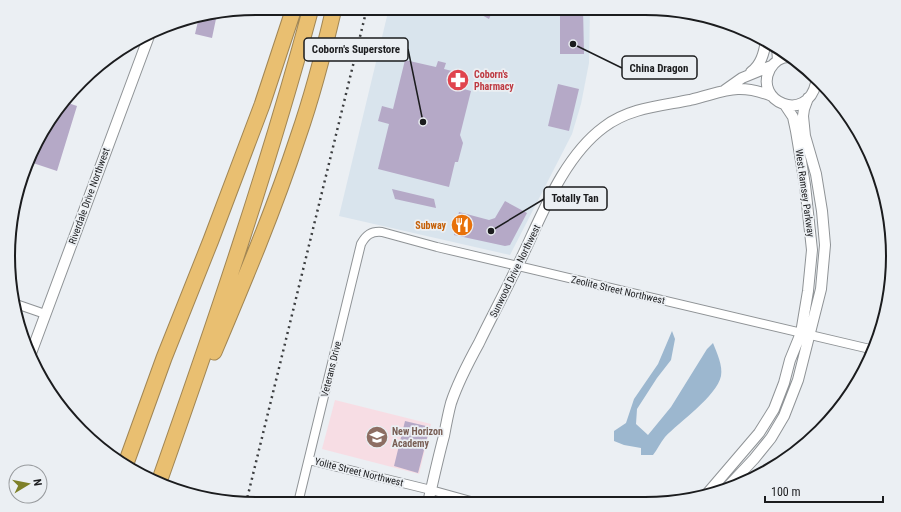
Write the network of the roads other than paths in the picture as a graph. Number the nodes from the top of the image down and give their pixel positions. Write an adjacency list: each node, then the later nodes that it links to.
1 (286, 15): 16 (highway)
2 (292, 15): 16 (highway)
3 (309, 15): 24 (highway)
4 (332, 15): 24 (highway)
5 (147, 41): 20 (street, Riverdale Drive Northwest)
6 (765, 47): 10 (street)
7 (776, 54): 9 (street)
8 (783, 59): 9 (street)
9 (775, 63): 10 (street); 13 (street)
10 (742, 78): 12 (street)
11 (815, 86): 14 (street, West Ramsey Parkway)
12 (724, 90): 13 (street); 18 (street, Sunwood Drive Northwest)
13 (772, 96): 15 (street)
14 (808, 98): 15 (street); 21 (street, West Ramsey Parkway)
15 (785, 105): 21 (street, West Ramsey Parkway)
16 (242, 159): 25 (highway)
17 (367, 235): 18 (street, Zeolite Street Northwest); 26 (street, Veterans Drive)
18 (518, 266): 21 (street, Zeolite Street Northwest); 30 (street, Sunwood Drive Northwest)
19 (20, 306): 20 (street)
20 (46, 314): 22 (street, Riverdale Drive Northwest)
21 (805, 334): 23 (street, Zeolite Street Northwest); 28 (street, West Ramsey Parkway); 29 (street, West Ramsey Parkway)
22 (33, 348)
23 (868, 348)
24 (183, 416): 27 (highway)
25 (128, 460)
26 (309, 460): 30 (street, Yolite Street Northwest); 31 (street, Veterans Drive)
27 (161, 477)
28 (734, 480)
29 (712, 487)
30 (431, 490): 32 (street, Sunwood Drive Northwest); 33 (street, Yolite Street Northwest)
31 (300, 497)
32 (430, 497)
33 (454, 497)

